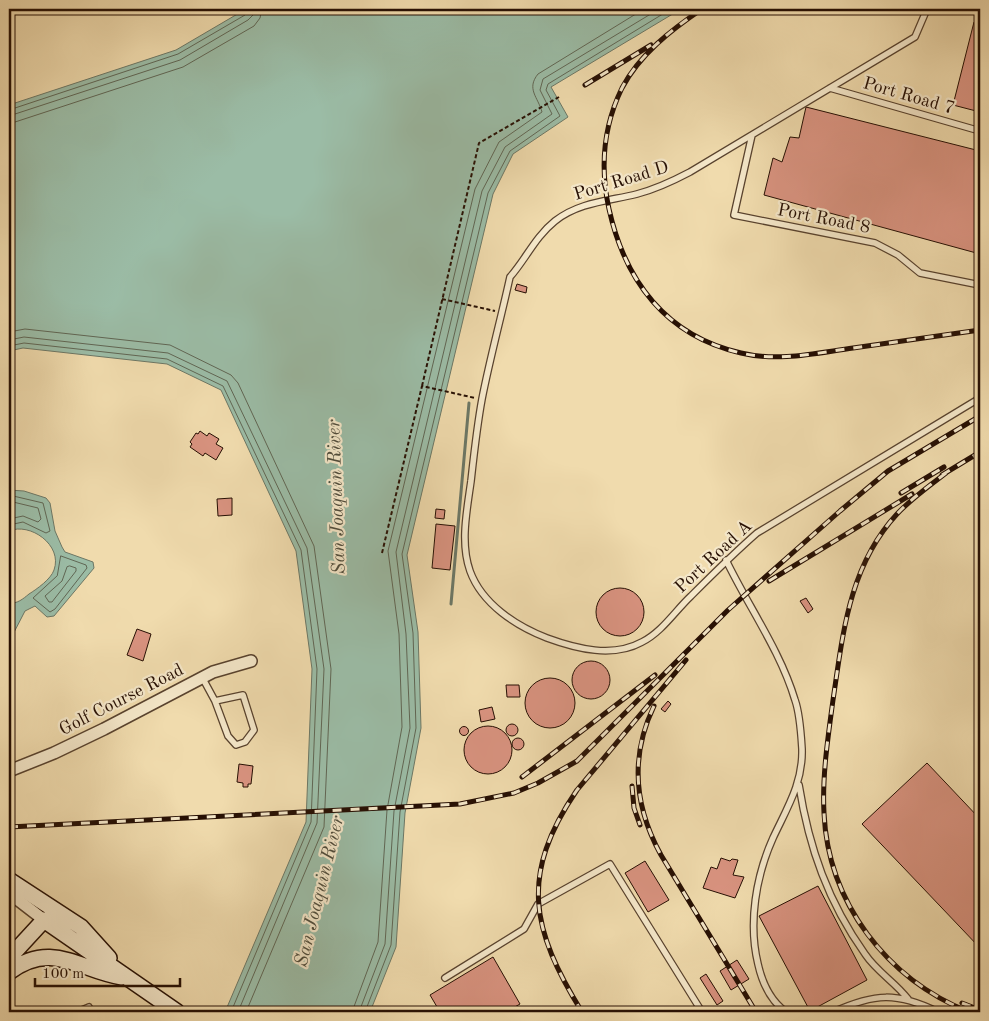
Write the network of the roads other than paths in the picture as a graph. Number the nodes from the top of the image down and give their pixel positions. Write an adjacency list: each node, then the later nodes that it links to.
1 (927, 9): 2 (lane, Port Road D)
2 (830, 88): 3 (lane, Port Road 7); 4 (lane, Port Road D)
3 (980, 131)
4 (752, 135): 5 (lane, Port Road 8); 8 (lane, Port Road D)
5 (980, 285)
6 (980, 398): 7 (lane, Port Road A)
7 (726, 560): 8 (lane, Port Road A); 13 (lane)
8 (472, 576)
9 (251, 661): 10 (street, Golf Course Road)
10 (202, 677): 11 (lane); 12 (street, Golf Course Road)
11 (215, 700): 11 (lane)
12 (9, 771)
13 (798, 781): 22 (lane); 27 (lane)
14 (9, 880): 20 (street)
15 (9, 893): 17 (street)
16 (9, 901): 17 (street)
17 (44, 920): 18 (street); 20 (street)
18 (9, 958)
19 (9, 972): 20 (street)
20 (126, 978): 25 (street)
21 (446, 978): 26 (lane)
22 (908, 998): 28 (lane); 29 (lane)
23 (88, 1007): 24 (lane)
24 (77, 1012)
25 (177, 1012)
26 (702, 1012)
27 (786, 1012)
28 (833, 1012)
29 (938, 1012)

